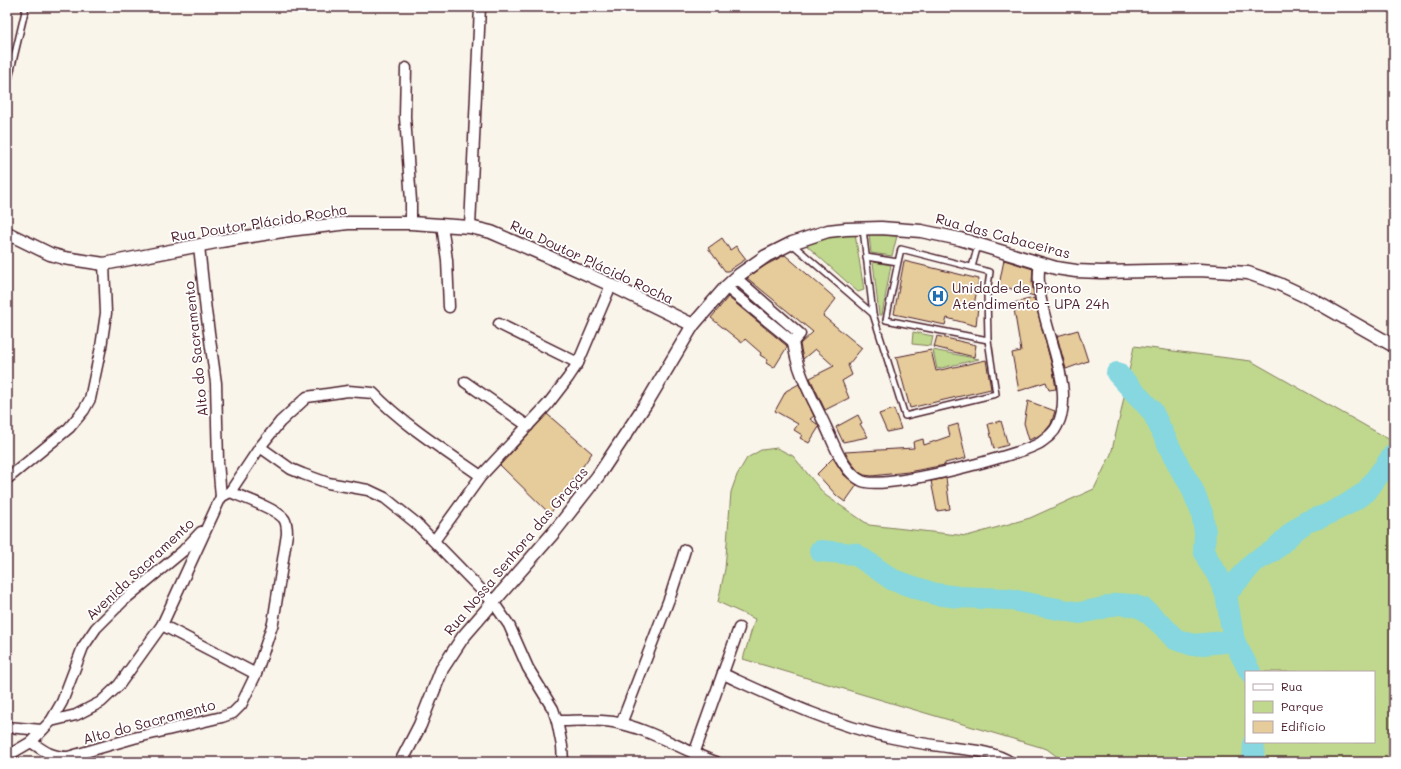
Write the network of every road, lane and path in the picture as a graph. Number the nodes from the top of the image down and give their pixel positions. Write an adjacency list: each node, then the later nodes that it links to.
1 (26, 7): 4 (lane)
2 (480, 7): 7 (street)
3 (406, 68): 5 (street)
4 (7, 87)
5 (411, 223): 6 (street, Rua Doutor Plácido Rocha); 12 (street, Rua Doutor Plácido Rocha)
6 (442, 225): 7 (street, Rua Doutor Plácido Rocha); 21 (street)
7 (470, 227): 19 (street, Rua Doutor Plácido Rocha)
8 (863, 228): 10 (street, Rua das Cabaceiras); 11 (street, Rua das Cabaceiras); 13 (lane)
9 (7, 233): 16 (street, Rua Doutor Plácido Rocha)
10 (792, 243): 18 (street, Rua das Cabaceiras); 22 (lane)
11 (978, 244): 15 (street, Rua das Cabaceiras); 17 (lane)
12 (199, 246): 16 (street, Rua Doutor Plácido Rocha); 34 (street, Alto do Sacramento)
13 (866, 256): 14 (lane); 22 (lane)
14 (898, 262): 17 (lane); 25 (lane)
15 (1040, 263): 26 (street); 27 (street, Rua das Cabaceiras)
16 (104, 264): 33 (street)
17 (972, 267): 25 (lane)
18 (736, 278): 20 (street, Rua das Cabaceiras); 26 (street)
19 (612, 285): 24 (street, Rua Doutor Plácido Rocha); 28 (street)
20 (726, 287): 24 (street, Rua das Cabaceiras); 26 (street)
21 (449, 307)
22 (873, 314): 25 (lane)
23 (499, 324): 28 (street)
24 (693, 325): 38 (street, Rua Nossa Senhora das Graças)
25 (988, 340)
26 (794, 342)
27 (1394, 346)
28 (578, 363): 30 (street)
29 (465, 382): 30 (street)
30 (528, 426): 32 (street)
31 (260, 447): 32 (street, Avenida Sacramento); 34 (street, Avenida Sacramento); 36 (street)
32 (481, 476): 36 (street)
33 (7, 479)
34 (225, 495): 35 (street, Avenida Sacramento); 41 (street, Alto do Sacramento)
35 (208, 525): 39 (street, Avenida Sacramento); 43 (street, Avenida Sacramento)
36 (434, 541): 38 (street)
37 (685, 550): 45 (street)
38 (494, 602): 44 (street); 51 (street, Rua Nossa Senhora das Graças)
39 (162, 625): 41 (street); 43 (street, Avenida Sacramento)
40 (739, 628): 42 (street)
41 (256, 674): 48 (street, Alto do Sacramento)
42 (722, 674): 49 (street); 54 (street)
43 (51, 721): 47 (street, Avenida Sacramento)
44 (557, 721): 45 (street); 52 (street)
45 (621, 724): 49 (street)
46 (7, 727): 47 (street)
47 (42, 730): 48 (street, Avenida Sacramento)
48 (31, 742): 50 (street, Avenida Sacramento)
49 (694, 754): 53 (street)
50 (7, 756)
51 (401, 762)
52 (562, 762)
53 (716, 762)
54 (1010, 762)

